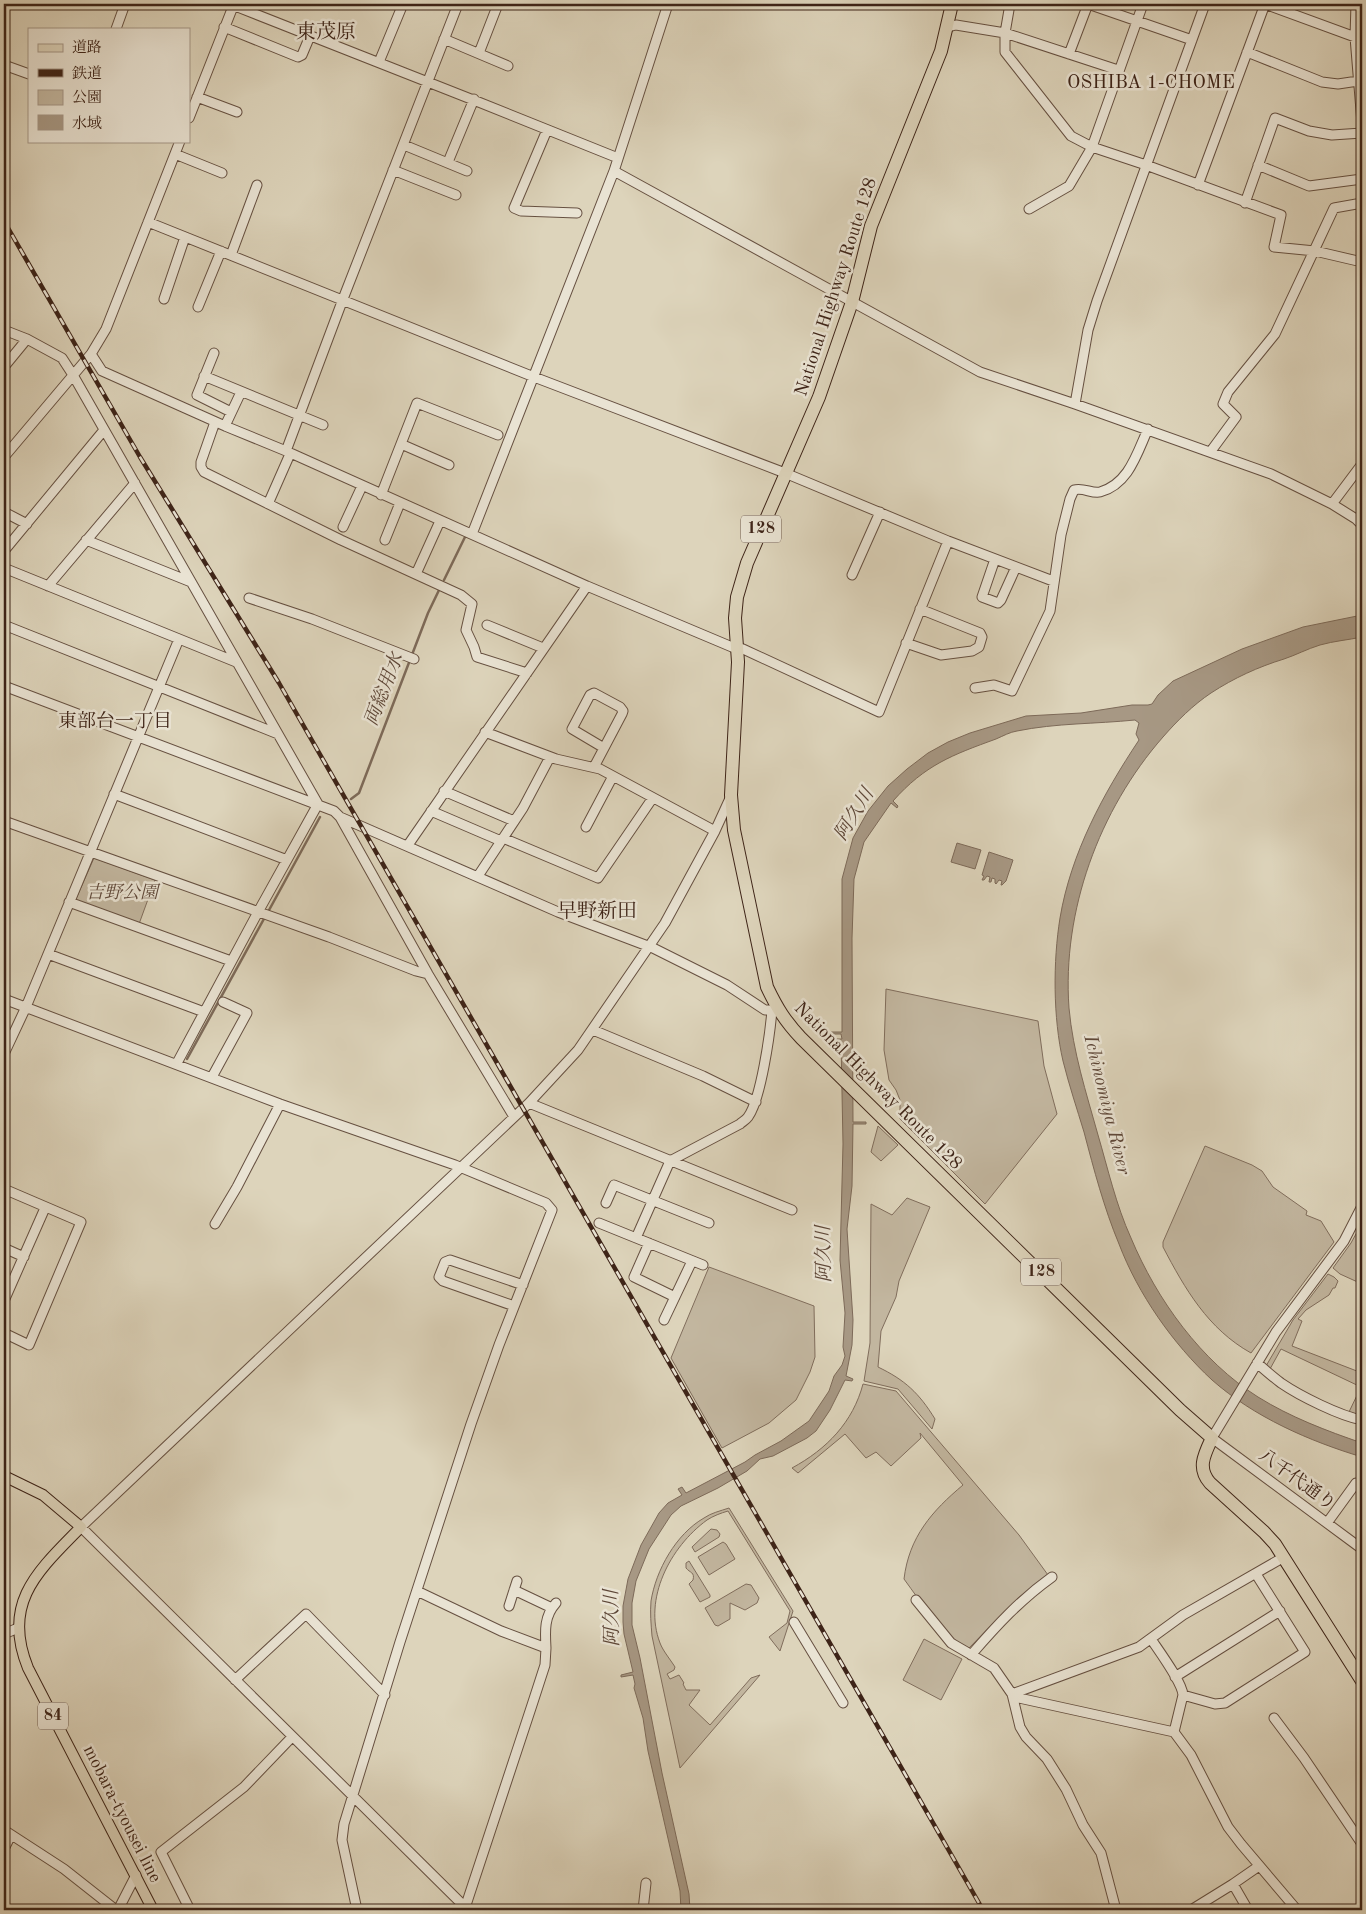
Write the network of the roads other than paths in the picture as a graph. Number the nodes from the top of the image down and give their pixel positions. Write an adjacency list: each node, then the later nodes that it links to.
1 (125, 4): 15 (street)
2 (232, 4): 13 (street); 17 (street)
3 (403, 4): 24 (street)
4 (458, 4): 19 (street)
5 (498, 4): 22 (street)
6 (668, 4): 42 (street)
7 (952, 4): 14 (highway, National Highway Route 128 / 128)
8 (1010, 4): 16 (street)
9 (1142, 4): 12 (street)
10 (1205, 4): 20 (street)
11 (1356, 4): 18 (street)
12 (1136, 22): 20 (street); 23 (street); 27 (street)
13 (224, 27): 17 (street); 31 (street)
14 (948, 27): 16 (street); 66 (highway, National Highway Route 128 / 128)
15 (116, 28)
16 (1005, 33): 23 (street); 40 (street)
17 (310, 36): 24 (street)
18 (1355, 37): 21 (street); 30 (street)
19 (444, 39): 22 (street); 29 (street)
20 (1192, 40): 44 (street)
21 (1247, 52): 30 (street); 52 (street)
22 (479, 53): 26 (street)
23 (1069, 54): 27 (street)
24 (379, 62): 29 (street)
25 (4, 64): 28 (street)
26 (508, 66)
27 (1118, 70): 40 (street)
28 (28, 74)
29 (427, 81): 32 (street); 39 (street)
30 (1358, 81): 35 (street)
31 (197, 97): 33 (street); 34 (street)
32 (474, 99): 36 (street); 43 (street)
33 (237, 112)
34 (190, 113)
35 (1362, 123)
36 (548, 130): 42 (street); 57 (street)
37 (1362, 133): 45 (street)
38 (180, 142): 41 (street)
39 (404, 145): 43 (street); 46 (street)
40 (1092, 147): 44 (street); 56 (street)
41 (175, 154): 49 (street); 58 (street)
42 (618, 158): 48 (street)
43 (448, 162): 47 (street)
44 (1146, 165): 52 (street); 77 (street)
45 (1258, 165): 50 (street); 54 (street)
46 (393, 170): 53 (street); 65 (street)
47 (467, 171)
48 (614, 171): 66 (street); 75 (street)
49 (222, 173)
50 (1362, 179)
51 (258, 185): 62 (street)
52 (1198, 185): 54 (street)
53 (456, 195)
54 (1245, 203): 60 (street)
55 (1362, 203): 60 (street)
56 (1029, 209)
57 (577, 213)
58 (148, 222): 59 (street); 71 (street)
59 (186, 237): 61 (street); 64 (street)
60 (1315, 251): 63 (street); 87 (street)
61 (220, 252): 62 (street); 67 (street)
62 (231, 255): 65 (street)
63 (1362, 262)
64 (164, 299)
65 (343, 299): 75 (street); 79 (street)
66 (852, 302): 77 (street); 92 (highway, National Highway Route 128 / 128)
67 (198, 307)
68 (4, 330): 69 (street)
69 (27, 339): 72 (street); 73 (street)
70 (214, 353): 74 (street)
71 (91, 354): 73 (street); 80 (street)
72 (4, 367)
73 (73, 375): 84 (street); 89 (street)
74 (204, 376): 76 (street); 78 (street)
75 (534, 377): 92 (street); 105 (street)
76 (240, 392): 78 (street); 79 (street)
77 (1075, 404): 83 (street)
78 (231, 412): 82 (street)
79 (299, 416): 81 (street); 88 (street)
80 (215, 422): 82 (street); 97 (street)
81 (322, 425)
82 (225, 426): 88 (street)
83 (1148, 429): 87 (street); 115 (street)
84 (104, 430): 93 (street); 102 (street)
85 (498, 435): 86 (street)
86 (401, 444): 91 (street); 95 (street)
87 (1210, 451): 98 (street)
88 (288, 452): 94 (street); 97 (street)
89 (4, 457)
90 (1362, 464): 98 (street)
91 (450, 465)
92 (785, 473): 100 (street); 126 (highway, National Highway Route 128 / 128)
93 (135, 483): 106 (street); 116 (street)
94 (362, 486): 95 (street); 104 (street)
95 (381, 495): 96 (street)
96 (400, 503): 101 (street); 107 (street)
97 (268, 504): 113 (street)
98 (1332, 504): 103 (street)
99 (4, 512): 102 (street)
100 (880, 512): 108 (street); 114 (street)
101 (440, 521): 105 (street); 113 (street)
102 (27, 524): 109 (street)
103 (1362, 525)
104 (343, 527)
105 (472, 534): 118 (street)
106 (86, 540): 116 (street); 117 (street)
107 (385, 540)
108 (948, 540): 110 (street); 120 (street)
109 (4, 551)
110 (995, 559): 111 (street); 111 (street)
111 (1016, 567): 115 (street)
112 (4, 568): 117 (street)
113 (416, 574): 129 (street)
114 (852, 575)
115 (1053, 581): 133 (street)
116 (191, 582): 128 (street)
117 (48, 586): 123 (street)
118 (587, 586): 125 (street); 126 (street)
119 (249, 598): 127 (street)
120 (920, 608): 124 (street); 124 (street)
121 (4, 625): 131 (street)
122 (487, 625): 125 (street)
123 (179, 639): 128 (street); 131 (street)
124 (906, 643): 126 (street)
125 (543, 648): 129 (street)
126 (737, 648): 144 (highway, National Highway Route 128 / 128)
127 (412, 658)
128 (236, 662): 136 (street)
129 (526, 673): 135 (street)
130 (4, 686): 137 (street)
131 (159, 687): 136 (street); 137 (street)
132 (975, 688): 133 (street)
133 (1012, 691): 134 (street)
134 (1020, 698)
135 (485, 732): 139 (street); 142 (street)
136 (278, 734): 146 (street)
137 (138, 738): 143 (street); 146 (street)
138 (604, 748): 138 (street); 140 (street)
139 (550, 757): 140 (street); 150 (street)
140 (594, 767): 141 (street)
141 (613, 776): 145 (street); 151 (street)
142 (444, 791): 147 (street); 150 (street)
143 (114, 794): 155 (street); 156 (street)
144 (731, 795): 152 (street); 167 (highway, National Highway Route 128 / 128)
145 (652, 799): 152 (street); 153 (street)
146 (318, 804): 148 (street); 156 (street)
147 (431, 811): 153 (street); 154 (street)
148 (340, 817): 154 (street); 163 (street)
149 (4, 821): 155 (street)
150 (514, 821): 153 (street)
151 (586, 827)
152 (715, 831): 160 (street)
153 (502, 840): 157 (street)
154 (408, 845): 157 (street)
155 (90, 852): 158 (street); 159 (street)
156 (287, 860): 159 (street)
157 (478, 876): 160 (street)
158 (69, 902): 161 (street); 162 (street)
159 (258, 912): 162 (street); 163 (street)
160 (649, 946): 167 (street); 169 (street)
161 (48, 954): 166 (street); 168 (street)
162 (231, 961): 168 (street)
163 (428, 974): 176 (street)
164 (4, 998): 166 (street)
165 (223, 1002): 172 (street)
166 (26, 1007): 170 (street); 171 (street)
167 (775, 1010): 173 (street); 202 (highway, National Highway Route 128 / 128)
168 (204, 1012): 171 (street)
169 (593, 1030): 173 (street); 174 (street)
170 (4, 1054)
171 (177, 1063): 172 (street)
172 (212, 1077): 175 (street)
173 (756, 1102): 177 (street)
174 (529, 1103): 176 (street); 177 (street)
175 (280, 1104): 178 (street); 187 (street)
176 (514, 1117): 178 (street)
177 (670, 1161): 180 (street); 184 (street)
178 (460, 1167): 194 (street); 206 (street)
179 (4, 1190): 183 (street)
180 (653, 1200): 181 (street); 186 (street); 188 (street)
181 (606, 1203)
182 (1362, 1206): 200 (street)
183 (45, 1208): 191 (street); 199 (street)
184 (792, 1210)
185 (599, 1223): 188 (street)
186 (708, 1223)
187 (215, 1224)
188 (636, 1238): 189 (street)
189 (649, 1243): 192 (street); 195 (street)
190 (4, 1248): 191 (street)
191 (24, 1257): 196 (street)
192 (692, 1261): 193 (street); 195 (street)
193 (703, 1265)
194 (523, 1285): 197 (street); 197 (street)
195 (675, 1297): 198 (street)
196 (4, 1301)
197 (514, 1306): 211 (street)
198 (664, 1320)
199 (4, 1333)
200 (1256, 1365): 201 (street); 202 (street)
201 (1362, 1420)
202 (1212, 1438): 205 (street, 八千代通り); 208 (highway)
203 (4, 1476): 206 (main road)
204 (1362, 1484): 205 (street)
205 (1327, 1523): 207 (street, 八千代通り)
206 (81, 1527): 216 (main road, mobara-tyousei line / 84); 222 (street)
207 (1362, 1549)
208 (1284, 1557): 209 (street); 223 (highway)
209 (1256, 1574): 214 (street); 218 (street)
210 (1052, 1577): 220 (street)
211 (417, 1591): 219 (street); 224 (street)
212 (916, 1600): 220 (street)
213 (509, 1606): 219 (street)
214 (1280, 1611): 221 (street); 226 (street)
215 (794, 1622): 227 (street)
216 (18, 1628): 217 (street); 236 (main road, mobara-tyousei line / 84)
217 (4, 1634)
218 (1151, 1639): 221 (street); 225 (street)
219 (546, 1648): 239 (street)
220 (971, 1655): 225 (street)
221 (1175, 1677): 226 (street)
222 (235, 1680): 224 (street); 230 (street)
223 (1362, 1682)
224 (385, 1694): 231 (street)
225 (1012, 1694): 229 (street); 245 (street)
226 (1183, 1695): 229 (street)
227 (843, 1703)
228 (1274, 1718): 233 (street)
229 (1174, 1732): 235 (street)
230 (292, 1737): 231 (street); 242 (street)
231 (352, 1796): 239 (street); 243 (street)
232 (7, 1833): 234 (street); 240 (street)
233 (1362, 1844)
234 (4, 1849)
235 (1259, 1866): 238 (street); 248 (street)
236 (136, 1875): 240 (street); 241 (main road, mobara-tyousei line / 84)
237 (646, 1884): 244 (street)
238 (1233, 1884): 246 (street); 247 (street)
239 (467, 1909)
240 (117, 1910)
241 (153, 1910)
242 (190, 1910)
243 (358, 1910)
244 (643, 1910)
245 (1116, 1910)
246 (1191, 1910)
247 (1248, 1910)
248 (1297, 1910)

